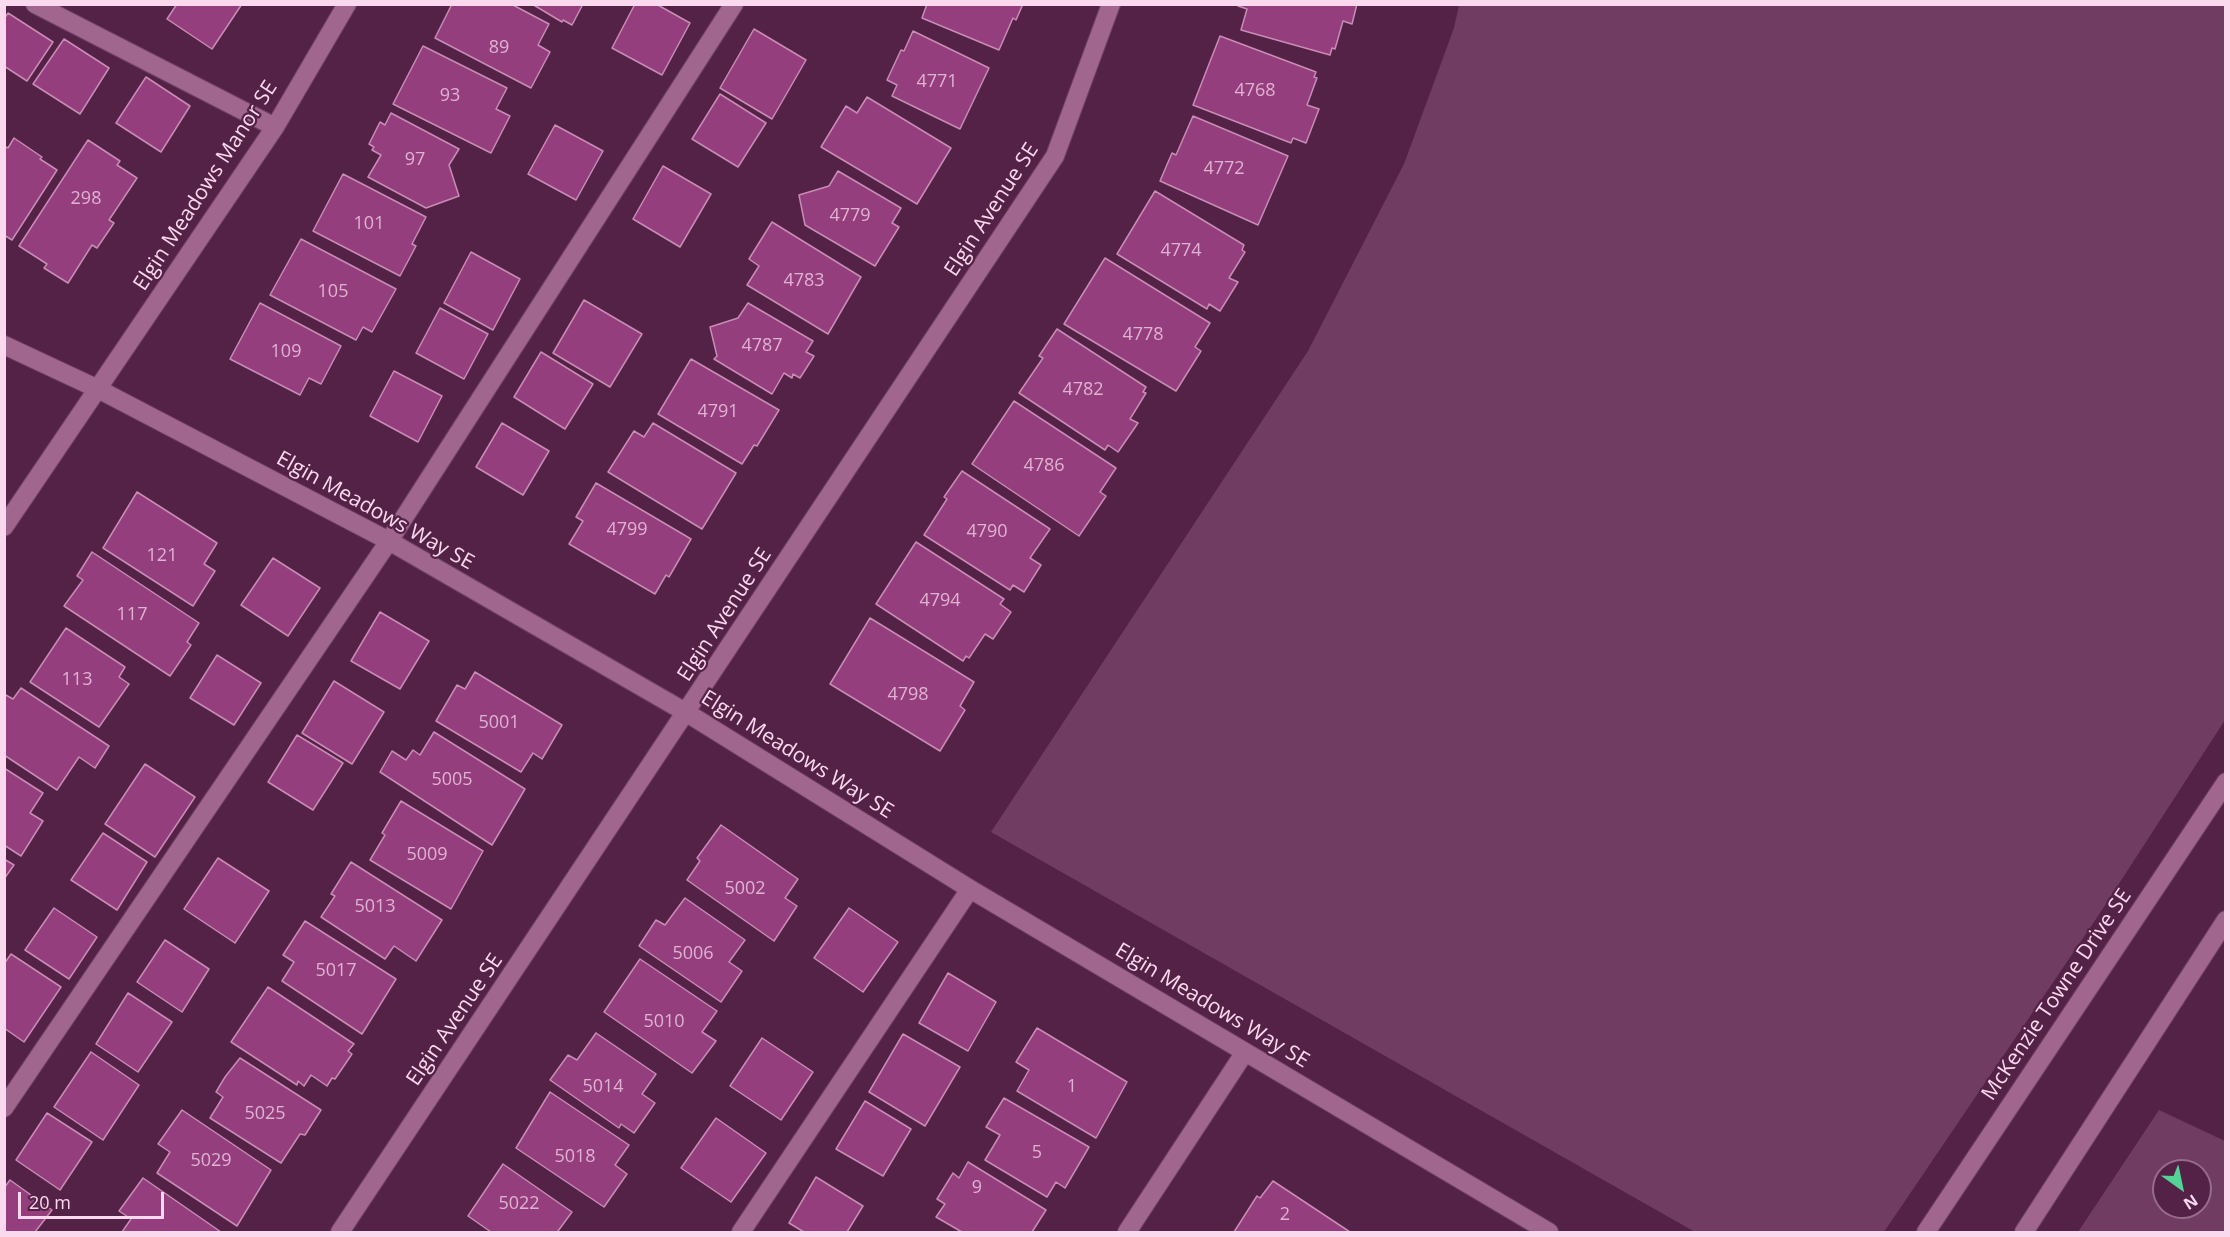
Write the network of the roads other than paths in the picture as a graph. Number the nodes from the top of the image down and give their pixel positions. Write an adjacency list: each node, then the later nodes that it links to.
1 (35, 4): 5 (street)
2 (347, 4): 5 (street, Elgin Meadows Manor SE)
3 (734, 4): 9 (street)
4 (1111, 4): 10 (street, Elgin Avenue SE)
5 (275, 127): 7 (street, Elgin Meadows Manor SE)
6 (4, 345): 7 (street, Elgin Meadows Way SE)
7 (98, 389): 8 (street, Elgin Meadows Manor SE); 9 (street, Elgin Meadows Way SE)
8 (4, 527)
9 (389, 542): 10 (street, Elgin Meadows Way SE); 15 (street)
10 (687, 713): 12 (street, Elgin Meadows Way SE); 17 (street, Elgin Avenue SE)
11 (2226, 782): 20 (street, McKenzie Towne Drive SE)
12 (970, 889): 14 (street, Elgin Meadows Way SE); 18 (street)
13 (2226, 920): 21 (street)
14 (1245, 1052): 16 (street, Elgin Meadows Way SE); 19 (street)
15 (4, 1108)
16 (1540, 1230)
17 (340, 1233)
18 (741, 1233)
19 (1127, 1233)
20 (1926, 1233)
21 (2024, 1233)

